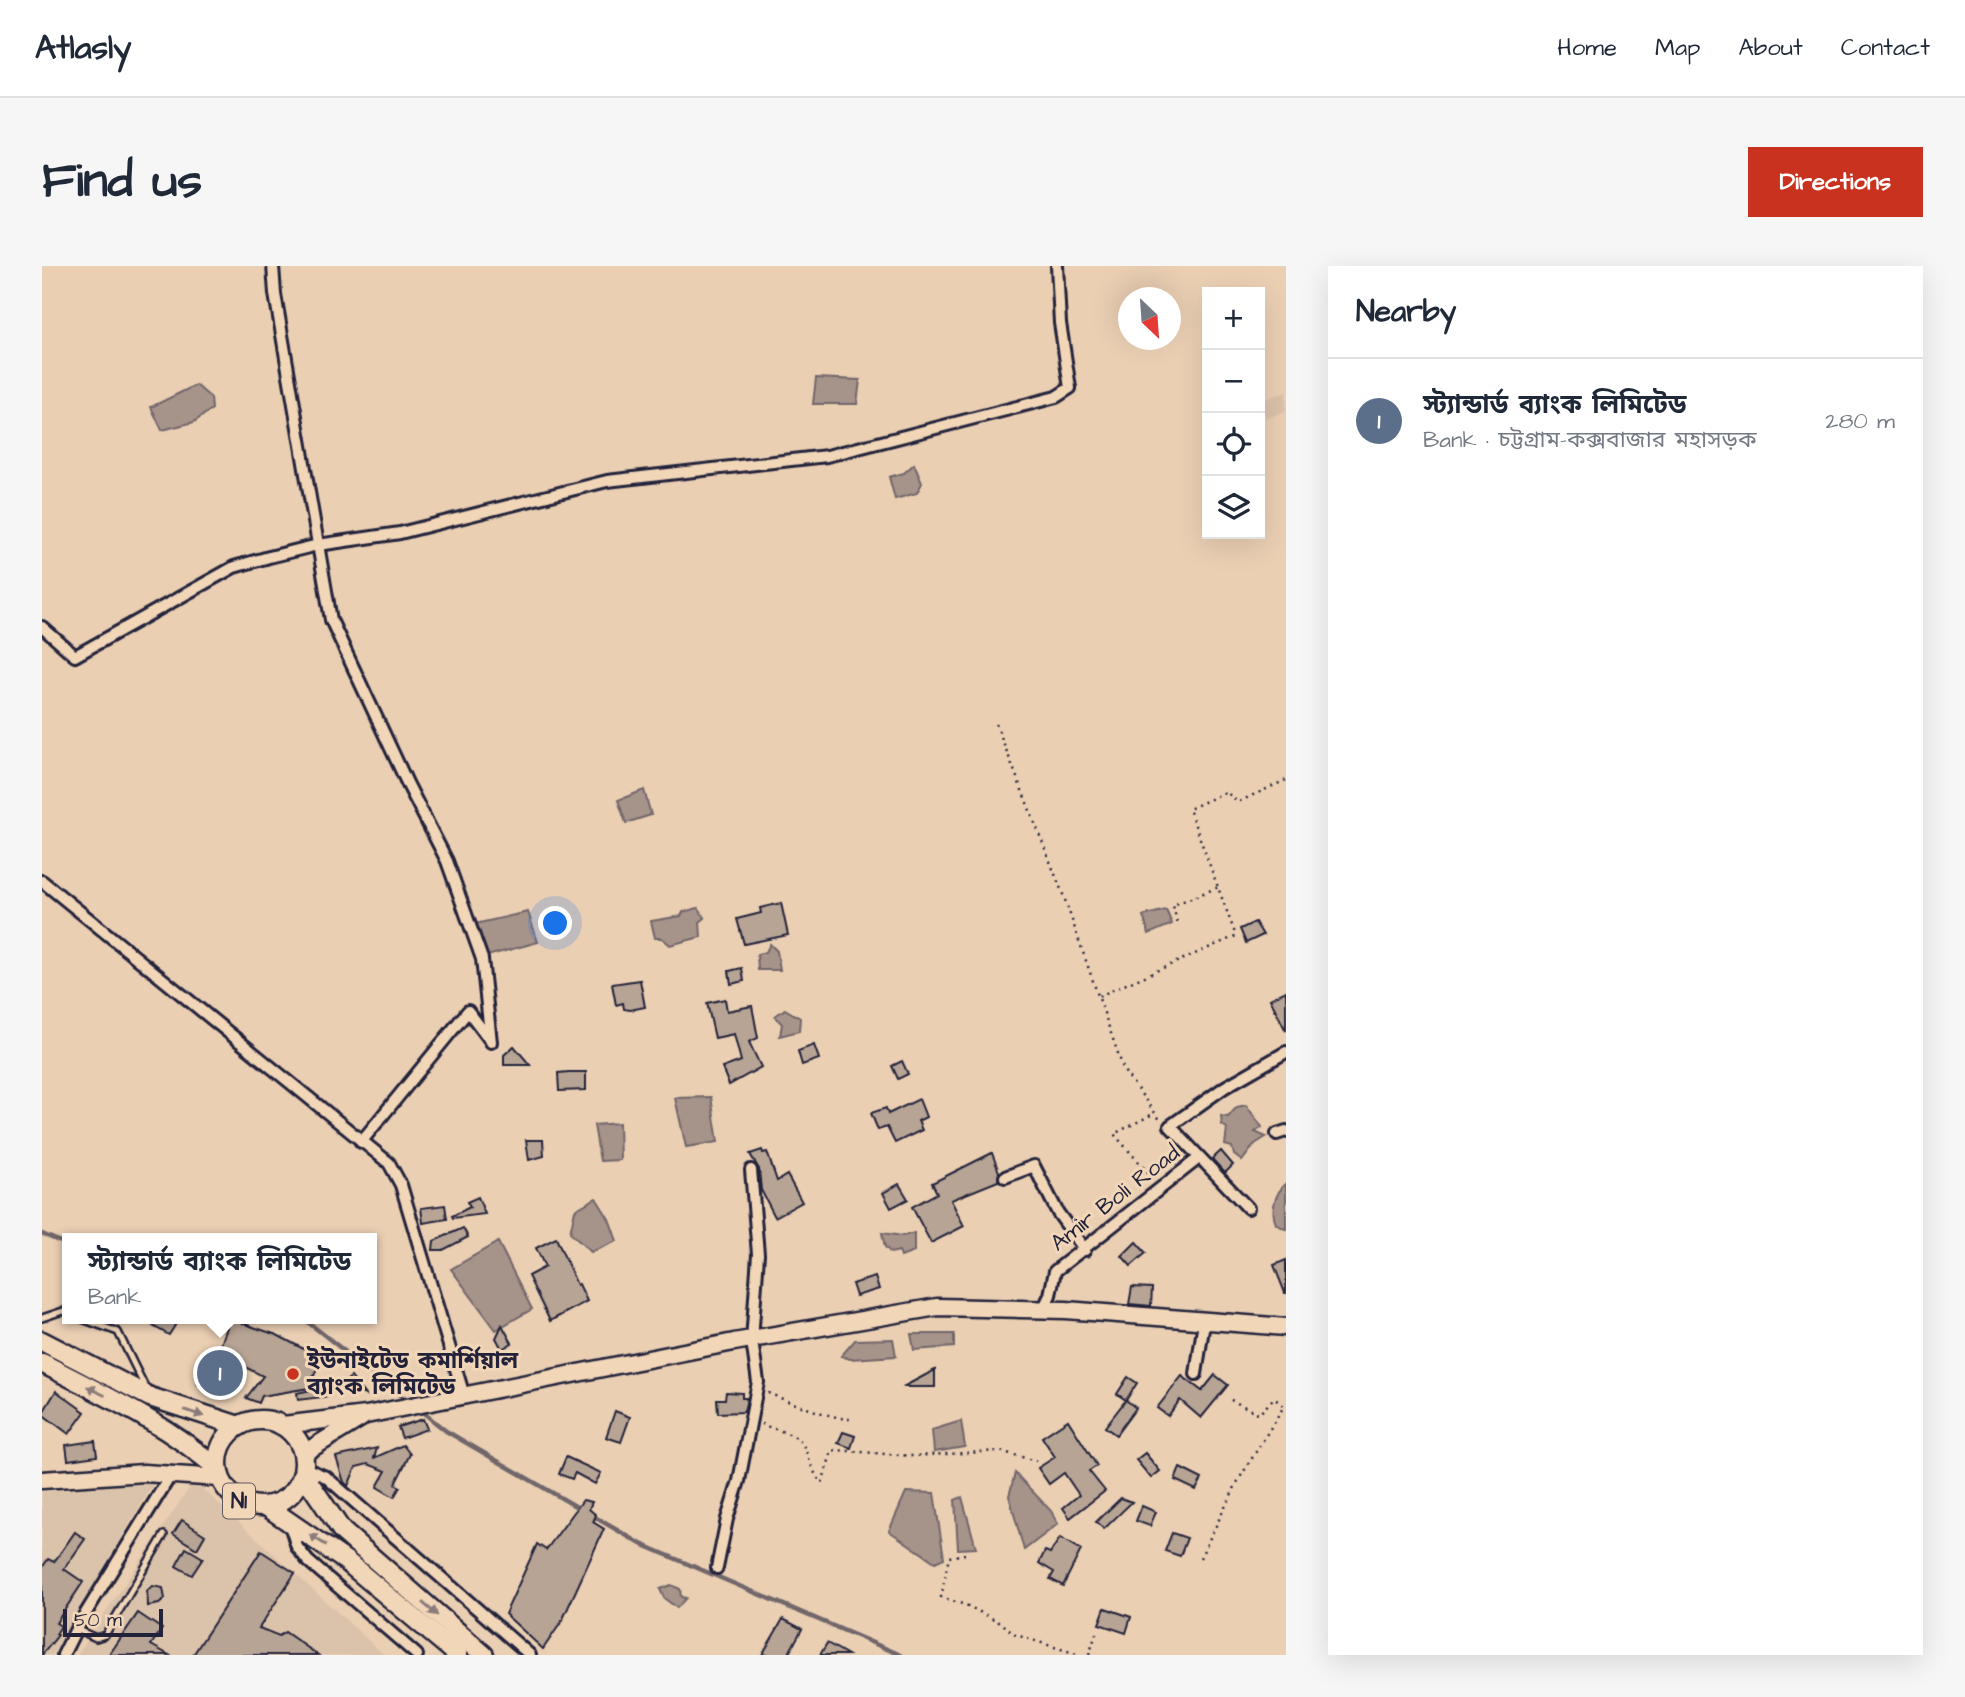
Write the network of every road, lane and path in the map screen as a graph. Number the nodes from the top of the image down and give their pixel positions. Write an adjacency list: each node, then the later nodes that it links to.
1 (274, 266): 3 (street)
2 (1057, 266): 3 (street)
3 (317, 545): 4 (street); 14 (street)
4 (42, 627)
5 (996, 724): 10 (path)
6 (1286, 780): 8 (path)
7 (42, 881): 14 (street)
8 (1219, 887): 9 (path); 10 (path)
9 (1177, 922)
10 (1099, 996): 12 (path)
11 (1286, 1052): 13 (street)
12 (1156, 1112): 13 (path); 18 (path)
13 (1170, 1126): 15 (street)
14 (361, 1142): 32 (street)
15 (1199, 1158): 18 (street, Amir Boli Road); 19 (street)
16 (751, 1170): 27 (street)
17 (1005, 1177): 20 (street)
18 (1163, 1189): 20 (street, Amir Boli Road)
19 (1248, 1208)
20 (1085, 1250): 21 (street, Amir Boli Road)
21 (1042, 1310): 24 (main road); 27 (main road)
22 (62, 1311): 23 (lane)
23 (42, 1318)
24 (1204, 1322): 26 (main road); 30 (street)
25 (96, 1324): 33 (lane)
26 (1286, 1327)
27 (752, 1340): 31 (street); 32 (main road)
28 (42, 1341): 33 (highway)
29 (42, 1363): 43 (highway, N1, one-way to 29)
30 (1196, 1374)
31 (757, 1390): 36 (path); 37 (street)
32 (464, 1396): 35 (main road)
33 (150, 1397): 39 (highway, one-way to 39)
34 (1227, 1398): 49 (path)
35 (366, 1415): 38 (main road); 41 (main road)
36 (850, 1419)
37 (753, 1420): 40 (path); 50 (street)
38 (284, 1425): 39 (highway); 41 (highway, N1)
39 (239, 1426): 43 (highway, N1)
40 (1036, 1461)
41 (304, 1465): 45 (highway, N1); 51 (highway, N1); 58 (street)
42 (172, 1473): 43 (main road); 44 (main road); 52 (street)
43 (219, 1473): 45 (highway, N1)
44 (42, 1480)
45 (266, 1506): 46 (highway, N1)
46 (289, 1522): 51 (highway, N1, one-way to 46); 55 (street)
47 (164, 1535): 52 (lane)
48 (965, 1554): 59 (path)
49 (1200, 1558)
50 (717, 1568)
51 (373, 1571): 56 (highway, N1); 57 (highway, N1, one-way to 57)
52 (76, 1629): 54 (street)
53 (1097, 1631): 60 (path)
54 (63, 1655)
55 (418, 1655)
56 (458, 1655)
57 (484, 1655)
58 (530, 1655)
59 (1080, 1655)
60 (1088, 1655)

